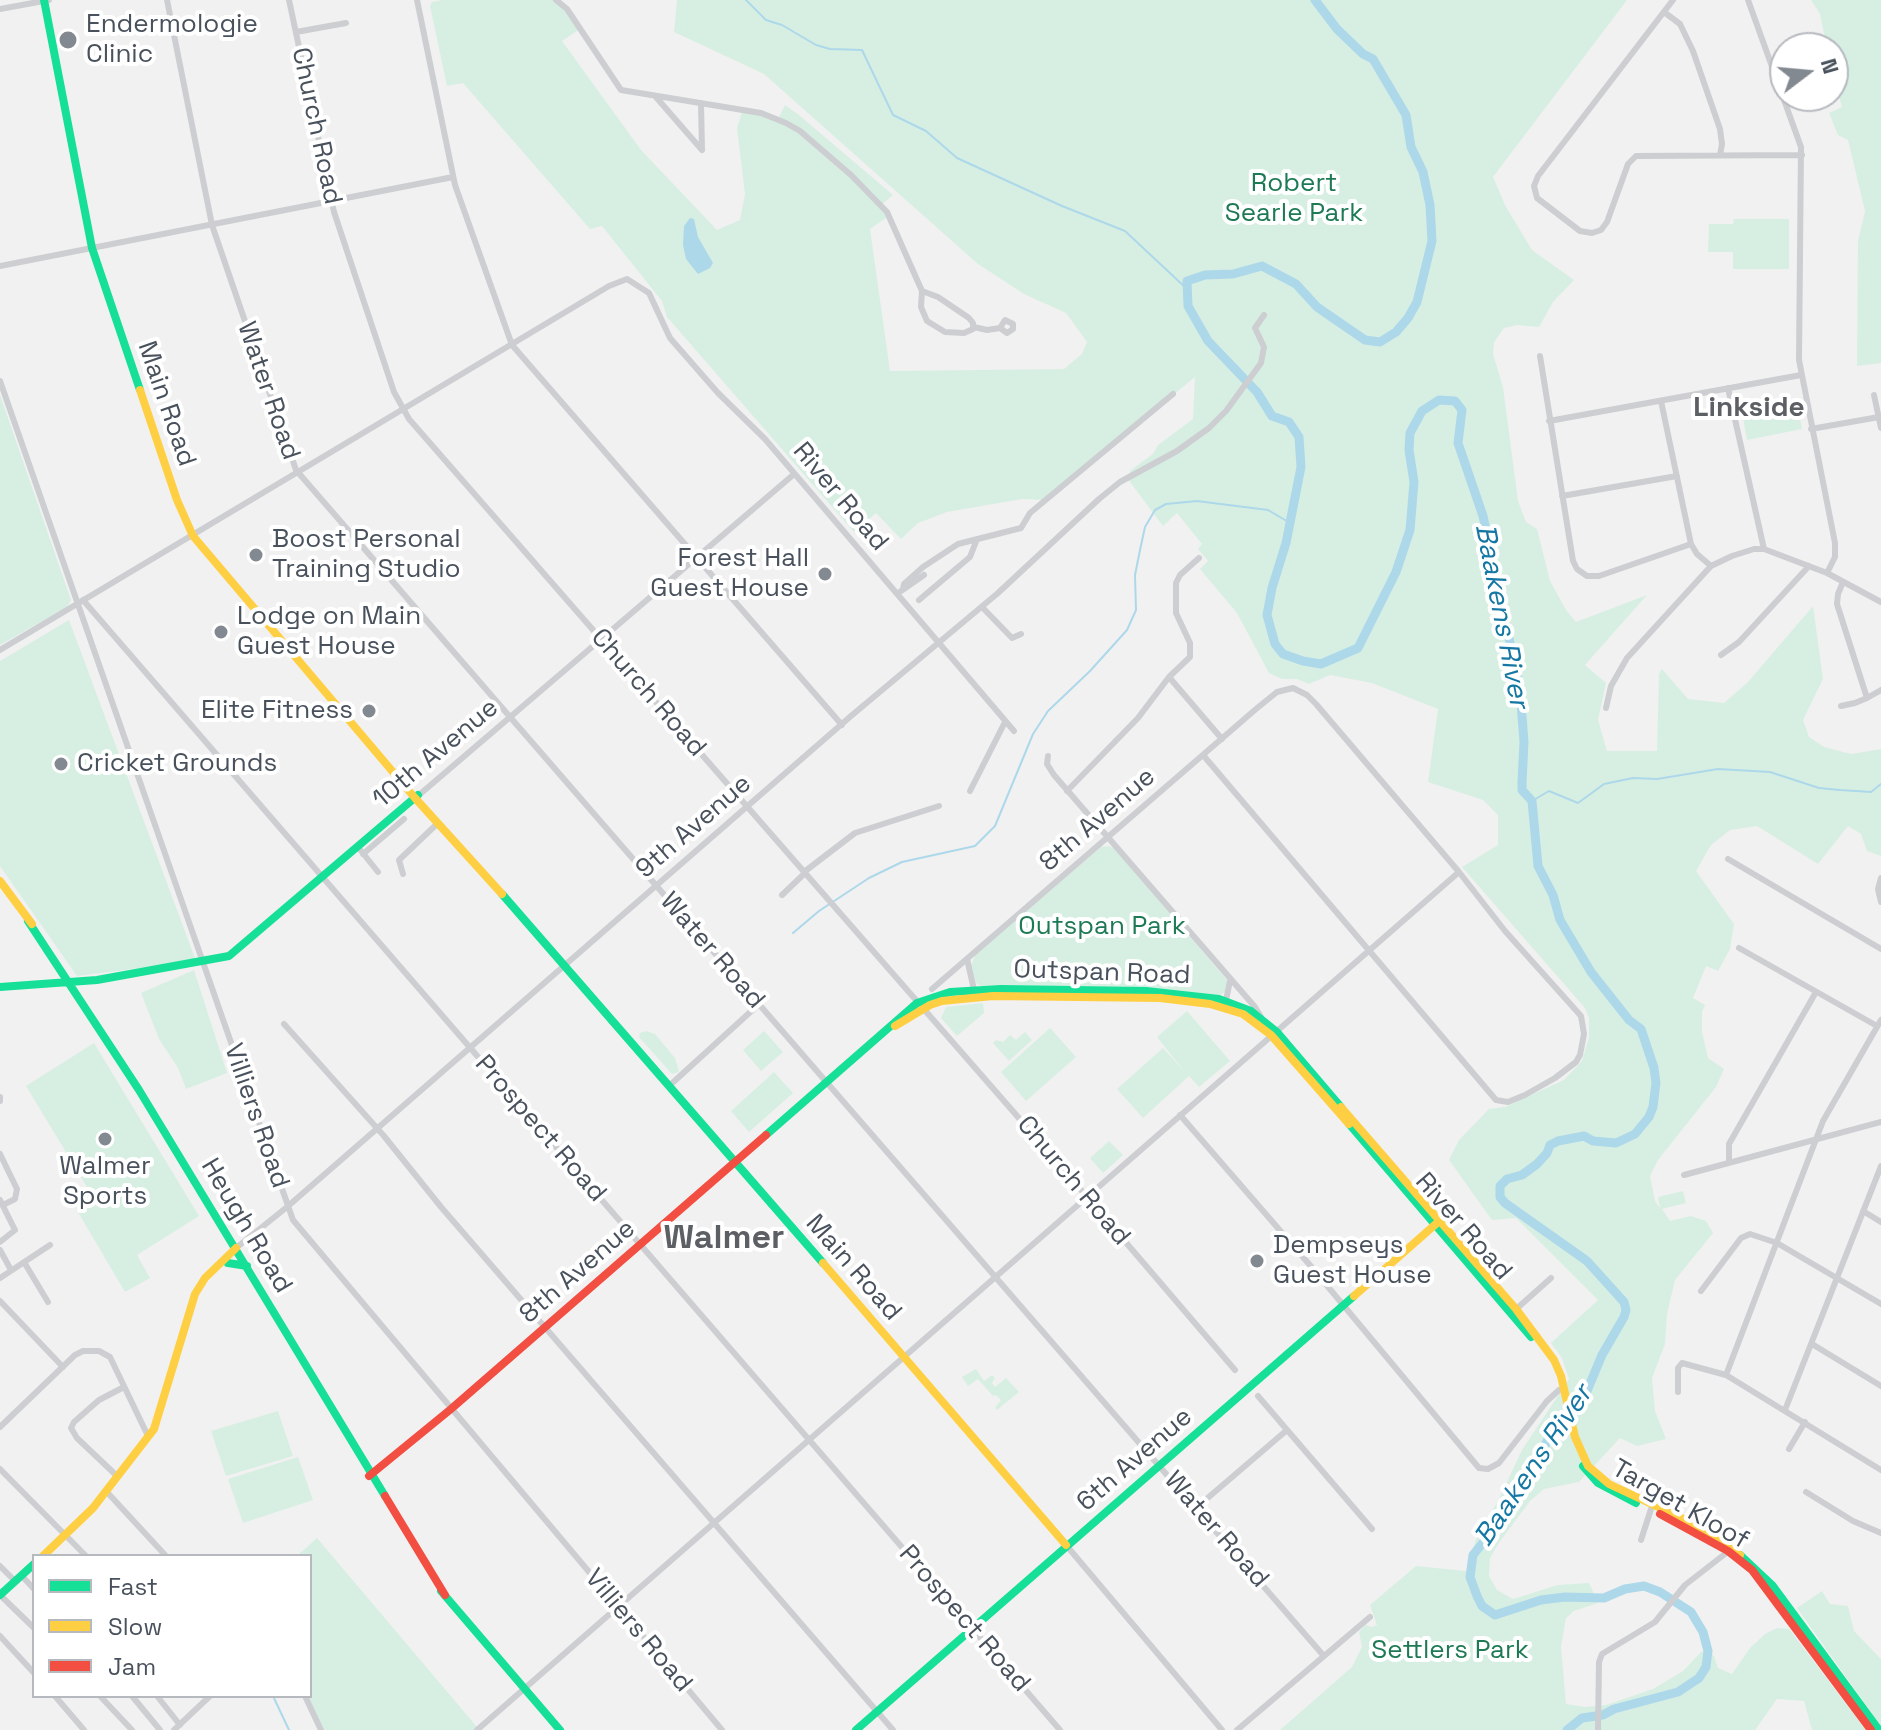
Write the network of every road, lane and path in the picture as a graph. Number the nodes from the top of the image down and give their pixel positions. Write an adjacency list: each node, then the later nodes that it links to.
1 (46, 0): 8 (street); 19 (main road, Main Road)
2 (167, 0): 18 (street, Water Road)
3 (289, 0): 11 (street, Church Road)
4 (417, 0): 16 (street)
5 (556, 0): 12 (street)
6 (1673, 0): 9 (street)
7 (1748, 0): 15 (street)
8 (0, 9)
9 (1664, 12): 14 (street); 14 (street)
10 (346, 23): 11 (street)
11 (296, 32): 17 (street, Church Road)
12 (655, 96): 13 (street); 13 (street)
13 (701, 103): 21 (street)
14 (1720, 155): 15 (street)
15 (1802, 155): 27 (street)
16 (453, 177): 17 (street); 25 (street)
17 (332, 201): 18 (street); 33 (street, Church Road)
18 (212, 225): 19 (street); 38 (street, Water Road)
19 (92, 248): 20 (street); 42 (main road, Main Road)
20 (0, 266)
21 (922, 291): 23 (street); 23 (street)
22 (1264, 315): 58 (street, 9th Avenue)
23 (974, 327): 24 (street)
24 (1000, 328)
25 (512, 345): 33 (street); 39 (street, River Road); 47 (street)
26 (1540, 356): 35 (street)
27 (1801, 375): 29 (street); 37 (street)
28 (0, 381): 56 (street, Villiers Road)
29 (1728, 388): 32 (street); 45 (street)
30 (1173, 394): 43 (street)
31 (1874, 395): 34 (street)
32 (1661, 401): 35 (street); 40 (street)
33 (403, 410): 38 (street); 60 (street, Church Road)
34 (1879, 417): 36 (street); 37 (street)
35 (1549, 421): 41 (street)
36 (1881, 428)
37 (1811, 429): 51 (street)
38 (298, 472): 42 (street); 69 (street, Water Road)
39 (793, 475): 47 (street, 10th Avenue); 54 (street, River Road)
40 (1677, 476): 41 (street); 44 (street)
41 (1562, 496): 44 (street)
42 (193, 536): 56 (street); 78 (main road, Main Road)
43 (977, 539): 50 (street); 53 (street)
44 (1691, 544): 48 (street)
45 (1764, 549): 48 (street); 49 (street)
46 (1199, 558): 64 (street)
47 (695, 559): 60 (street, 10th Avenue); 71 (street)
48 (1711, 566): 68 (street)
49 (1809, 566): 51 (street); 63 (street)
50 (923, 571): 53 (street); 54 (street)
51 (1827, 573): 52 (street)
52 (1843, 582): 57 (street); 66 (street)
53 (938, 585): 55 (street)
54 (900, 592): 61 (street, River Road)
55 (919, 600)
56 (81, 602): 62 (street); 93 (street, Prospect Road); 104 (street, Villiers Road)
57 (1881, 602)
58 (982, 607): 59 (street); 61 (street, 9th Avenue)
59 (1021, 634)
60 (602, 639): 69 (street, 10th Avenue); 80 (street, Church Road)
61 (939, 644): 70 (street, River Road); 71 (street, 9th Avenue)
62 (0, 650)
63 (1721, 655)
64 (1169, 677): 73 (street); 77 (street)
65 (1881, 690): 66 (street)
66 (1867, 698): 67 (street)
67 (1841, 706)
68 (1606, 708)
69 (509, 717): 78 (street, 10th Avenue); 96 (street, Water Road)
70 (1005, 722): 72 (street, River Road); 76 (street)
71 (842, 725): 80 (street, 9th Avenue)
72 (1014, 731)
73 (1222, 739): 74 (street, 8th Avenue); 90 (street, 8th Avenue)
74 (1203, 755): 84 (street, 8th Avenue); 102 (street)
75 (1048, 756): 77 (street)
76 (970, 791)
77 (1067, 791): 84 (street)
78 (417, 796): 82 (main road, Main Road); 83 (main road, Main Road); 87 (main road, 10th Avenue)
79 (939, 806): 91 (street)
80 (748, 807): 91 (street, Church Road); 96 (street, 9th Avenue)
81 (404, 819): 87 (street)
82 (438, 823): 83 (main road, Main Road); 92 (street)
83 (450, 834): 105 (main road, Main Road)
84 (1109, 837): 85 (street, 8th Avenue); 86 (street)
85 (1102, 844): 86 (street); 103 (street, 8th Avenue)
86 (1118, 847): 107 (street)
87 (360, 850): 89 (street); 93 (main road, 10th Avenue)
88 (1728, 859): 101 (street)
89 (378, 872)
90 (1459, 872): 102 (street); 102 (street)
91 (805, 873): 97 (street); 116 (street, Church Road)
92 (403, 874)
93 (323, 877): 104 (main road, 10th Avenue); 121 (street, Prospect Road)
94 (1881, 878): 98 (street)
95 (0, 881): 99 (main road)
96 (656, 886): 105 (street, 9th Avenue); 115 (street, Water Road)
97 (782, 895)
98 (1881, 902)
99 (28, 921): 106 (main road); 108 (main road)
100 (1739, 948): 112 (street)
101 (1881, 949)
102 (1369, 952): 120 (street)
103 (967, 959): 111 (street, 8th Avenue); 113 (street)
104 (203, 962): 108 (main road, 10th Avenue); 135 (street, Villiers Road)
105 (564, 966): 121 (street, 9th Avenue); 123 (main road, Main Road)
106 (57, 967): 108 (main road); 109 (main road)
107 (1230, 981): 114 (street); 117 (street)
108 (70, 982): 109 (main road, 10th Avenue); 143 (main road, Heugh Road)
109 (52, 983): 110 (main road, 10th Avenue)
110 (0, 987)
111 (932, 989)
112 (1816, 992): 118 (street); 130 (street)
113 (975, 993): 114 (main road, Outspan Road); 116 (main road, Outspan Road)
114 (1225, 1004): 117 (main road, Outspan Road); 120 (main road, Outspan Road)
115 (758, 1005): 122 (street, Water Road); 123 (street)
116 (920, 1006): 122 (main road, 8th Avenue); 133 (street, Church Road)
117 (1261, 1018): 120 (main road, Outspan Road)
118 (1879, 1023): 127 (street)
119 (284, 1024): 126 (street)
120 (1274, 1034): 124 (street); 138 (main road, River Road)
121 (469, 1048): 126 (street, 9th Avenue); 141 (street, Prospect Road)
122 (827, 1082): 129 (main road, 8th Avenue); 150 (street, Water Road)
123 (669, 1086): 129 (main road, Main Road)
124 (1180, 1115): 133 (street); 156 (street)
125 (1881, 1122): 127 (street)
126 (377, 1129): 135 (street, 9th Avenue); 160 (street)
127 (1817, 1139): 130 (street); 140 (street)
128 (0, 1154): 134 (street)
129 (736, 1162): 141 (main road, 8th Avenue); 162 (main road, Main Road)
130 (1729, 1163): 132 (street)
131 (1881, 1166): 136 (street)
132 (1684, 1175)
133 (1086, 1197): 150 (street); 164 (street, Church Road)
134 (2, 1202): 139 (street)
135 (287, 1207): 143 (street, 9th Avenue); 171 (street, Villiers Road)
136 (1863, 1211): 137 (street); 149 (street)
137 (1881, 1222)
138 (1437, 1223): 156 (main road, 6th Avenue); 159 (main road, River Road)
139 (0, 1242)
140 (1777, 1243): 149 (street); 153 (street); 165 (street)
141 (640, 1244): 160 (main road, 8th Avenue); 177 (street, Prospect Road)
142 (50, 1245): 145 (street)
143 (240, 1249): 146 (main road, 9th Avenue); 147 (main road, Heugh Road); 158 (main road, 9th Avenue)
144 (0, 1250): 148 (street)
145 (24, 1262): 148 (street); 155 (street)
146 (228, 1263): 147 (main road); 158 (main road, 9th Avenue)
147 (247, 1266): 183 (main road, Heugh Road)
148 (11, 1270): 151 (street)
149 (1836, 1276): 157 (street); 161 (street)
150 (996, 1277): 162 (street); 179 (street, Water Road)
151 (0, 1278)
152 (1551, 1278): 159 (street)
153 (1701, 1291)
154 (0, 1301): 163 (street)
155 (48, 1302)
156 (1342, 1304): 168 (street); 179 (main road, 6th Avenue)
157 (1881, 1304)
158 (190, 1308): 176 (main road, 9th Avenue)
159 (1514, 1311): 168 (main road, River Road)
160 (545, 1327): 171 (main road, 8th Avenue); 189 (street)
161 (1812, 1344): 166 (street); 172 (street)
162 (904, 1357): 177 (street); 194 (main road, Main Road)
163 (63, 1367): 167 (street); 174 (street)
164 (1235, 1370)
165 (1726, 1375): 169 (street); 172 (street)
166 (1881, 1386)
167 (124, 1387): 176 (street); 184 (street)
168 (1561, 1391): 180 (main road, River Road)
169 (1678, 1392)
170 (1258, 1396): 175 (street)
171 (451, 1409): 183 (main road, 8th Avenue); 204 (street, Villiers Road)
172 (1785, 1410): 173 (street)
173 (1805, 1422): 178 (street); 182 (street)
174 (0, 1427)
175 (1287, 1430): 187 (street); 190 (street)
176 (148, 1436): 184 (main road, 9th Avenue)
177 (809, 1441): 189 (street); 208 (street, Prospect Road)
178 (1789, 1449)
179 (1160, 1466): 187 (street, Water Road); 194 (main road, 6th Avenue)
180 (1586, 1467): 188 (main road, Target Kloof); 195 (main road, Target Kloof)
181 (0, 1469): 191 (street)
182 (1881, 1470)
183 (371, 1475): 212 (main road, Heugh Road)
184 (117, 1476): 185 (main road, 9th Avenue)
185 (106, 1491): 191 (main road, 9th Avenue); 198 (street)
186 (1806, 1492): 192 (street)
187 (1196, 1508): 210 (street, Water Road)
188 (1651, 1509): 193 (street); 195 (main road, Target Kloof)
189 (715, 1523): 204 (street); 219 (street)
190 (1372, 1529)
191 (66, 1533): 196 (main road, 9th Avenue); 197 (street)
192 (1881, 1533)
193 (1641, 1540)
194 (1066, 1545): 208 (main road, 6th Avenue); 232 (street, Main Road)
195 (1731, 1549): 205 (main road, Target Kloof); 221 (street)
196 (49, 1554)
197 (84, 1554)
198 (164, 1554)
199 (0, 1566): 201 (street)
200 (32, 1566): 201 (main road)
201 (18, 1578): 202 (street); 203 (main road)
202 (32, 1588)
203 (0, 1595): 207 (street)
204 (618, 1607): 212 (street); 228 (street, Villiers Road)
205 (1785, 1608): 234 (main road, Target Kloof); 235 (main road, Target Kloof)
206 (1370, 1617): 210 (street)
207 (32, 1626)
208 (972, 1628): 219 (main road, 6th Avenue); 231 (street, Prospect Road)
209 (0, 1636): 211 (street)
210 (1323, 1655): 233 (street)
211 (32, 1671)
212 (524, 1690): 226 (street); 227 (main road, Heugh Road)
213 (57, 1698): 222 (street)
214 (102, 1698): 223 (street)
215 (134, 1698): 224 (street)
216 (158, 1698): 220 (street)
217 (205, 1698): 220 (street)
218 (306, 1698): 225 (street)
219 (877, 1712): 229 (main road, 6th Avenue); 230 (street)
220 (177, 1728)
221 (1598, 1729)
222 (84, 1730)
223 (132, 1730)
224 (160, 1730)
225 (321, 1730)
226 (477, 1730)
227 (560, 1730)
228 (722, 1730)
229 (856, 1730)
230 (893, 1730)
231 (1060, 1730)
232 (1222, 1730)
233 (1237, 1730)
234 (1871, 1730)
235 (1879, 1730)

